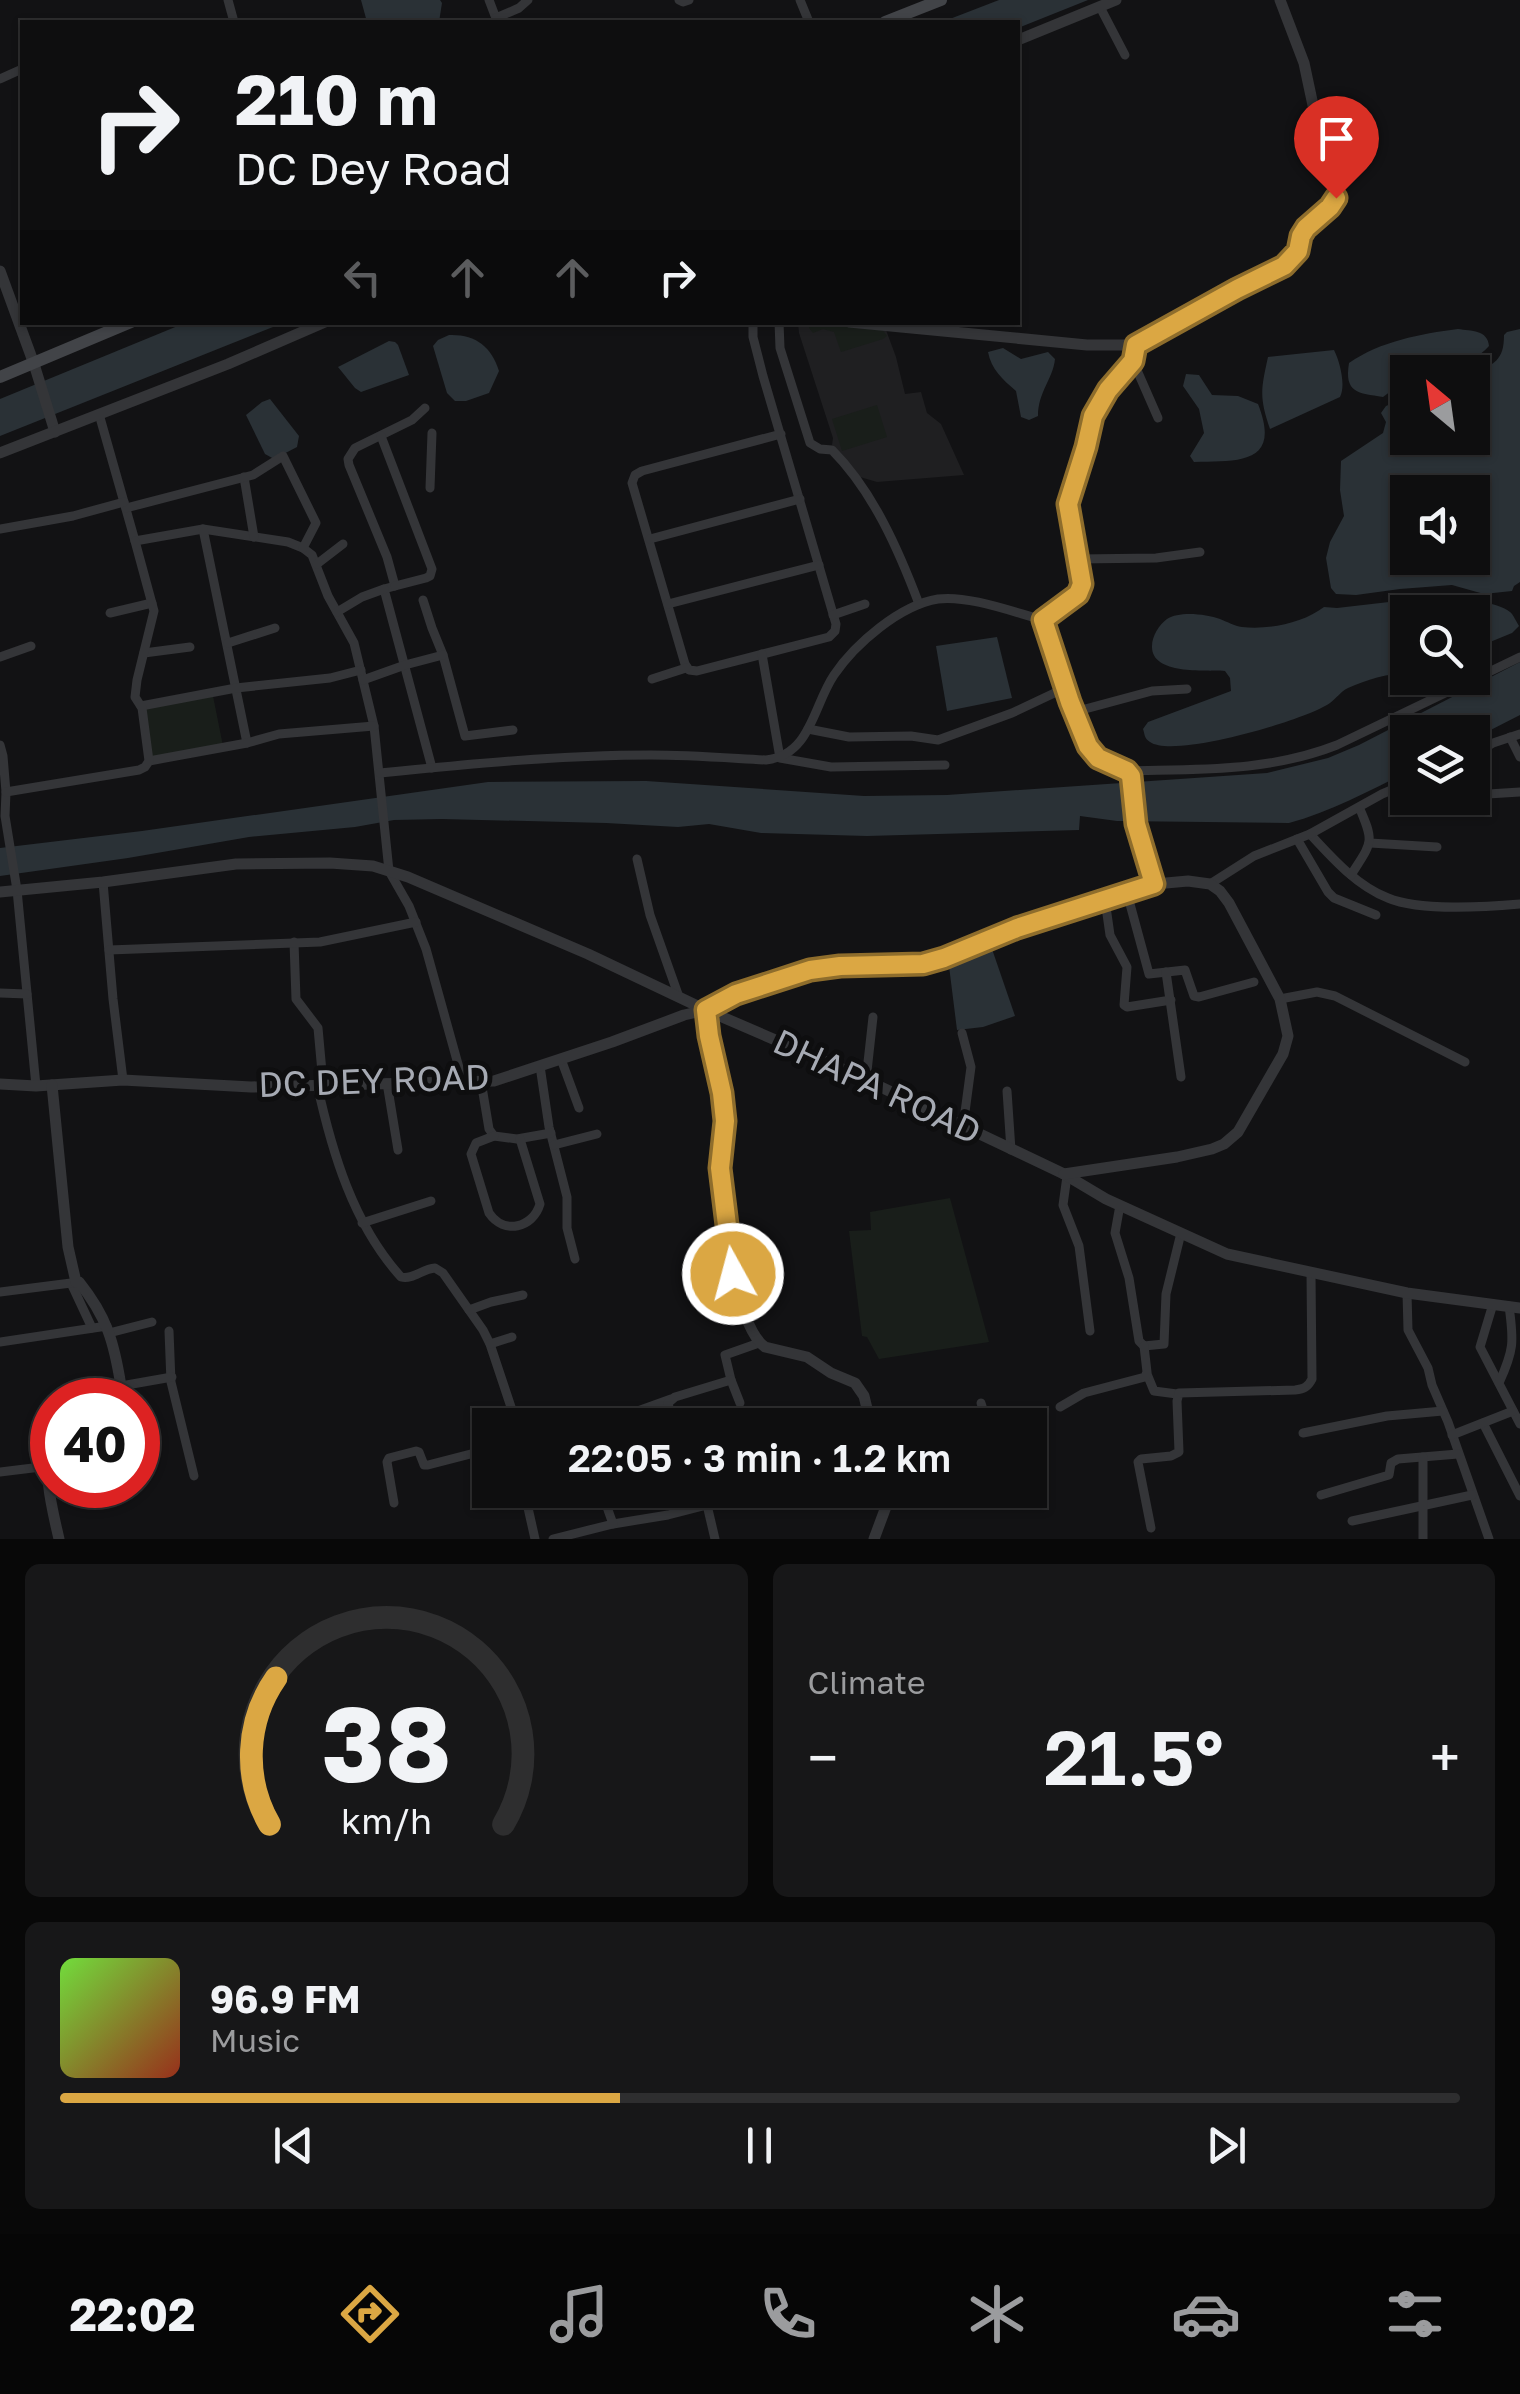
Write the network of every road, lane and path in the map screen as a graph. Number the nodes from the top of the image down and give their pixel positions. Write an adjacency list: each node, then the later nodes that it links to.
1 (489, 0): 9 (street)
2 (528, 0): 9 (street)
3 (679, 0): 4 (street)
4 (689, 0)
5 (940, 0): 10 (main road)
6 (1116, 0): 8 (street)
7 (1280, 0): 19 (street)
8 (1100, 7): 11 (street); 12 (street)
9 (497, 20)
10 (891, 20)
11 (1020, 39)
12 (1125, 55)
13 (0, 271): 21 (street)
14 (123, 325): 21 (main road)
15 (318, 325): 24 (street)
16 (753, 325): 28 (street)
17 (779, 325): 51 (street)
18 (880, 325): 19 (street)
19 (1136, 345): 20 (street)
20 (1133, 361): 25 (street); 43 (street)
21 (34, 364): 22 (main road); 26 (street)
22 (0, 378)
23 (425, 408): 29 (street)
24 (99, 414): 26 (street); 34 (street)
25 (1158, 418)
26 (55, 432): 30 (street)
27 (432, 433): 32 (street)
28 (781, 434): 33 (street); 38 (street)
29 (382, 436): 46 (street); 46 (street)
30 (0, 453)
31 (244, 477): 34 (street); 37 (street); 41 (street)
32 (430, 488)
33 (800, 499): 38 (street); 45 (street)
34 (125, 505): 35 (street); 39 (street)
35 (0, 529)
36 (204, 529): 37 (street); 39 (street); 57 (street)
37 (254, 536): 41 (street)
38 (650, 538): 49 (street)
39 (135, 541): 48 (street)
40 (343, 544): 44 (street)
41 (303, 548): 44 (street)
42 (1200, 552): 43 (street)
43 (1079, 559): 55 (street)
44 (317, 564): 52 (street)
45 (819, 565): 49 (street); 54 (street)
46 (390, 588): 52 (street); 65 (street)
47 (423, 600): 63 (street)
48 (152, 603): 53 (street); 60 (street)
49 (668, 604): 66 (street)
50 (865, 604): 54 (street)
51 (919, 604): 55 (street); 75 (street)
52 (336, 612): 67 (street)
53 (110, 613)
54 (833, 615): 61 (street)
55 (1043, 620): 70 (street)
56 (275, 628): 57 (street)
57 (228, 642): 69 (street)
58 (32, 646): 62 (street)
59 (190, 647): 60 (street)
60 (144, 653): 72 (street)
61 (762, 654): 66 (street); 82 (street)
62 (0, 656)
63 (443, 656): 65 (street); 76 (street)
64 (1520, 657): 87 (street)
65 (404, 665): 67 (street); 85 (street)
66 (686, 668): 68 (street)
67 (362, 675): 69 (street); 74 (street)
68 (652, 679)
69 (236, 688): 72 (street); 78 (street)
70 (1066, 688): 73 (street); 75 (street)
71 (1186, 689): 73 (street)
72 (141, 706): 83 (street)
73 (1074, 712): 87 (street)
74 (374, 726): 78 (street); 86 (street)
75 (808, 728): 82 (street)
76 (512, 730)
77 (1515, 736): 80 (street); 81 (street)
78 (247, 743): 83 (street)
79 (0, 745): 89 (street)
80 (1490, 745)
81 (1520, 757)
82 (780, 758): 84 (street); 85 (street)
83 (149, 762): 89 (street)
84 (945, 765)
85 (432, 768): 86 (street)
86 (380, 773): 99 (street)
87 (1129, 774): 102 (street)
88 (1390, 791): 92 (street)
89 (6, 792): 93 (street)
90 (1520, 792): 91 (street)
91 (1490, 794)
92 (1359, 807): 94 (street); 96 (street)
93 (3, 812): 104 (street)
94 (1310, 834): 95 (street); 100 (street)
95 (1297, 839): 103 (street); 109 (street)
96 (1370, 843): 97 (street); 100 (street)
97 (1437, 846)
98 (637, 859): 117 (street)
99 (389, 871): 101 (street, DHAPA ROAD); 110 (street); 117 (street, DHAPA ROAD)
100 (1351, 874): 108 (street)
101 (103, 882): 104 (street, DHAPA ROAD); 112 (street)
102 (1154, 884): 103 (street, DC DEY ROAD); 106 (street, DC DEY ROAD)
103 (1210, 884): 118 (street)
104 (17, 890): 105 (street, DHAPA ROAD); 116 (street)
105 (0, 892)
106 (1127, 893): 107 (street, DC DEY ROAD); 113 (street)
107 (1105, 900): 119 (street); 120 (street, DC DEY ROAD)
108 (1520, 904)
109 (1376, 915)
110 (416, 922): 111 (street); 131 (street)
111 (294, 942): 112 (street); 127 (street)
112 (109, 950): 128 (street)
113 (1166, 972): 114 (street); 119 (street)
114 (1254, 982)
115 (0, 993): 116 (street)
116 (27, 994): 135 (street)
117 (679, 997): 120 (street, DHAPA ROAD)
118 (1280, 999): 124 (street); 146 (street)
119 (1171, 1000): 126 (street)
120 (706, 1010): 123 (street, DC DEY ROAD); 129 (street, DHAPA ROAD); 167 (street)
121 (873, 1017): 129 (street)
122 (962, 1032): 138 (street)
123 (561, 1059): 125 (street, DC DEY ROAD); 137 (street)
124 (1465, 1062)
125 (540, 1066): 130 (street, DC DEY ROAD); 139 (street)
126 (1181, 1077)
127 (320, 1078): 128 (street, DC DEY ROAD); 132 (street, DC DEY ROAD); 149 (street)
128 (124, 1080): 134 (street, DC DEY ROAD)
129 (866, 1080): 138 (street, DHAPA ROAD)
130 (480, 1081): 131 (street, DC DEY ROAD); 141 (street)
131 (463, 1082): 132 (street, DC DEY ROAD)
132 (388, 1083): 144 (street)
133 (0, 1084): 135 (street, DC DEY ROAD)
134 (52, 1085): 135 (street, DC DEY ROAD); 153 (street)
135 (36, 1086)
136 (1006, 1091): 145 (street)
137 (579, 1108)
138 (963, 1127): 145 (street, DHAPA ROAD)
139 (551, 1133): 142 (street); 143 (street)
140 (597, 1134): 143 (street)
141 (494, 1136): 142 (street); 142 (street)
142 (520, 1139)
143 (554, 1145): 151 (street)
144 (398, 1150)
145 (1011, 1150): 146 (street, DHAPA ROAD)
146 (1066, 1175): 148 (street, DHAPA ROAD); 164 (street)
147 (431, 1202): 149 (street)
148 (1120, 1205): 150 (street, DHAPA ROAD); 169 (street)
149 (362, 1224): 159 (street)
150 (1181, 1233): 152 (street, DHAPA ROAD); 169 (street)
151 (575, 1259)
152 (1311, 1273): 155 (street, DHAPA ROAD); 176 (street)
153 (75, 1283): 154 (street); 161 (street); 162 (street)
154 (0, 1292)
155 (1406, 1293): 157 (street, DHAPA ROAD); 186 (street)
156 (523, 1295): 159 (street)
157 (1493, 1304): 158 (street, DHAPA ROAD); 175 (street)
158 (1515, 1307): 175 (street)
159 (469, 1310): 168 (street)
160 (152, 1322): 162 (street)
161 (92, 1328): 162 (street); 166 (street)
162 (108, 1329): 172 (street)
163 (169, 1331): 171 (street)
164 (1090, 1331)
165 (512, 1337): 168 (street)
166 (0, 1342)
167 (759, 1343): 174 (street); 184 (street)
168 (490, 1344): 181 (street)
169 (1144, 1346): 170 (street)
170 (1147, 1372): 176 (street); 180 (street)
171 (172, 1377): 173 (street); 197 (street)
172 (119, 1378)
173 (160, 1379)
174 (731, 1380): 177 (street); 178 (street)
175 (1499, 1384): 187 (street)
176 (1177, 1394): 211 (street)
177 (671, 1399): 182 (street); 183 (street)
178 (740, 1403)
179 (980, 1404): 185 (street)
180 (1060, 1407)
181 (511, 1408)
182 (647, 1408)
183 (669, 1408)
184 (867, 1408)
185 (982, 1408)
186 (1444, 1411): 190 (street); 191 (street)
187 (1513, 1411): 188 (street); 189 (street)
188 (1483, 1423): 191 (street); 200 (street)
189 (1520, 1424)
190 (1302, 1433)
191 (1452, 1435): 193 (street)
192 (472, 1454): 201 (street)
193 (1458, 1454): 194 (street); 198 (street)
194 (1423, 1457): 199 (street); 202 (street)
195 (30, 1468): 196 (street)
196 (0, 1472)
197 (194, 1476)
198 (1472, 1495): 202 (street); 218 (street)
199 (1321, 1496)
200 (1520, 1496)
201 (394, 1503)
202 (1423, 1506): 209 (street); 217 (street)
203 (52, 1508): 212 (street)
204 (528, 1508): 213 (street)
205 (606, 1508): 210 (street)
206 (695, 1508): 210 (street)
207 (708, 1508): 215 (street)
208 (886, 1508): 216 (street)
209 (1352, 1521)
210 (612, 1524): 214 (street)
211 (1151, 1528)
212 (59, 1539)
213 (536, 1539)
214 (553, 1539)
215 (715, 1539)
216 (874, 1539)
217 (1422, 1539)
218 (1489, 1539)

